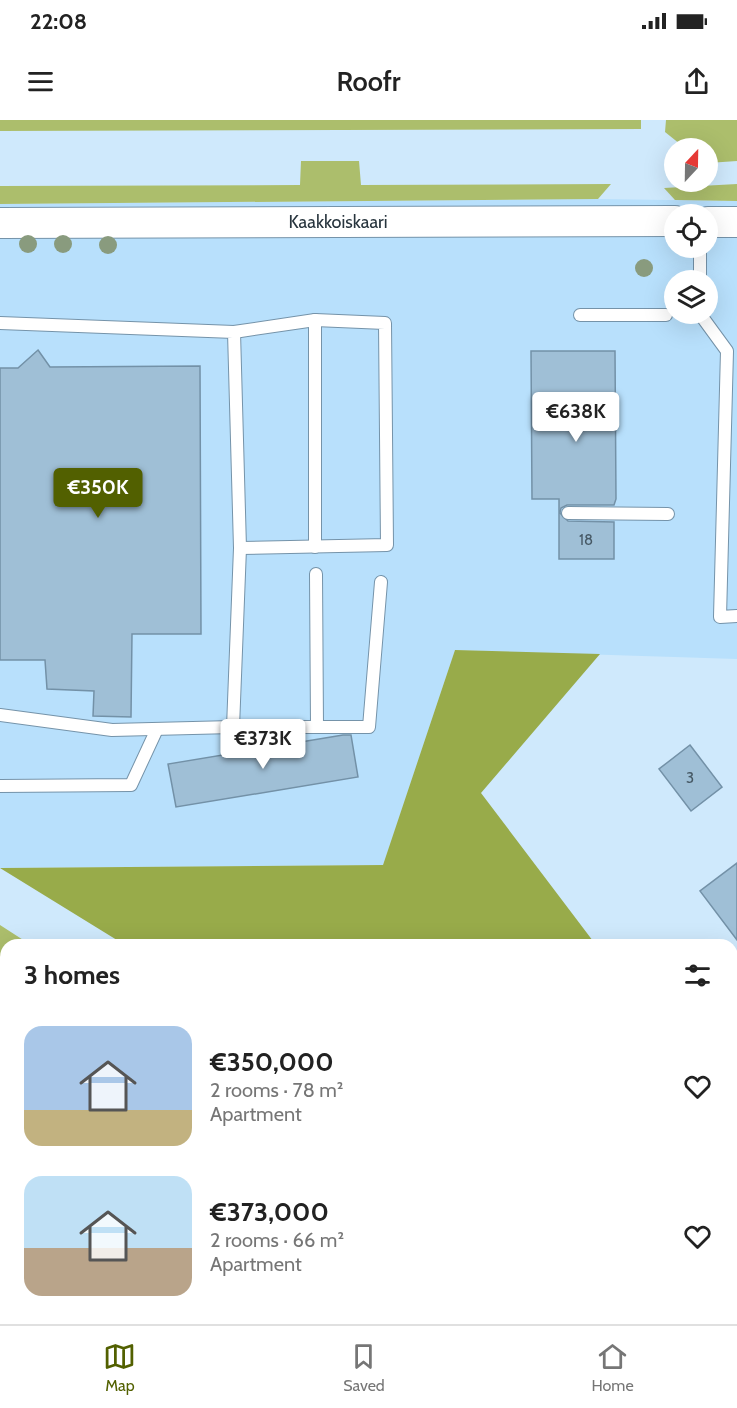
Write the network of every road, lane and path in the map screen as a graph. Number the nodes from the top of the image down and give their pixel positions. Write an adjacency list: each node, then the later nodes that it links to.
1 (664, 221): 4 (street, Kaakkoiskaari)
2 (718, 222): 3 (street)
3 (737, 222)
4 (0, 223)
5 (580, 315): 6 (lane)
6 (664, 315)
7 (315, 320): 10 (lane); 14 (lane); 14 (lane)
8 (0, 323): 10 (lane)
9 (709, 324): 11 (lane)
10 (234, 332): 15 (lane)
11 (732, 351): 18 (lane)
12 (568, 513): 13 (lane)
13 (668, 514)
14 (315, 547): 15 (lane)
15 (240, 548): 20 (lane)
16 (316, 574): 21 (lane)
17 (381, 582): 21 (lane)
18 (737, 616)
19 (0, 715): 22 (lane)
20 (233, 727): 21 (lane); 22 (lane)
21 (316, 727)
22 (157, 729): 23 (lane)
23 (0, 786)

